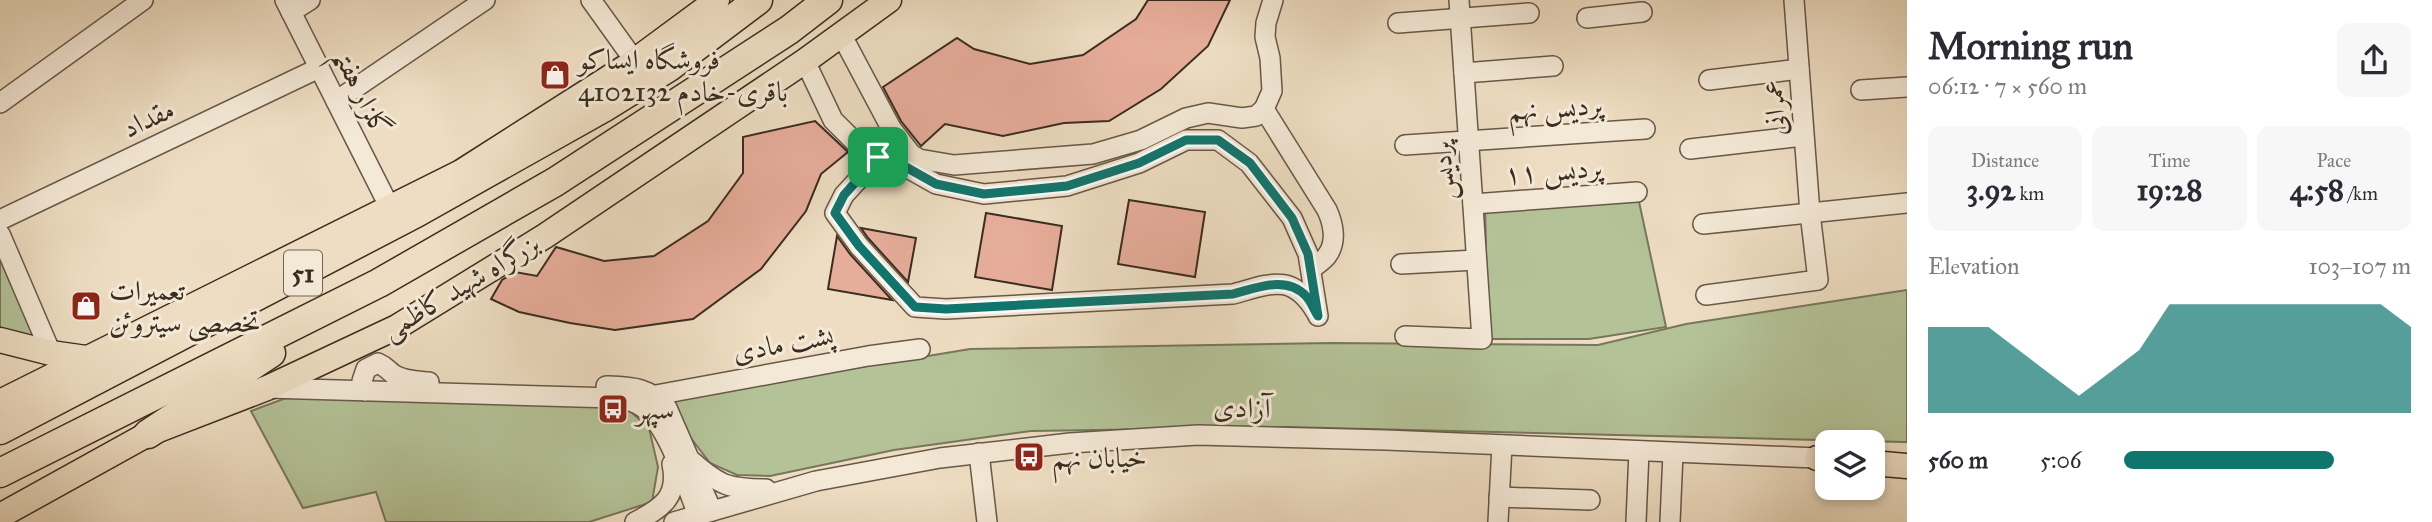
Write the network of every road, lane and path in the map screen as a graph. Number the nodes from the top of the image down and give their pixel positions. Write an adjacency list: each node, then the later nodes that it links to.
1 (143, 0): 29 (street)
2 (310, 0): 11 (street)
3 (485, 0): 28 (street)
4 (591, 0): 19 (street)
5 (717, 0): 19 (main road)
6 (758, 0): 30 (highway, 51)
7 (828, 0): 50 (highway, بزرگراه شهید کاظمی / 51)
8 (889, 0): 18 (main road, بزرگراه شهید کاظمی)
9 (1273, 0): 31 (street)
10 (1794, 0): 23 (street, عمرانی)
11 (288, 6): 22 (street, گلزار هفتم)
12 (1612, 8): 14 (street); 16 (street)
13 (1459, 9): 15 (street); 17 (street); 24 (street, پردیس)
14 (1642, 12)
15 (1529, 13)
16 (1587, 18)
17 (1398, 23)
18 (841, 34): 20 (main road, بزرگراه شهید کاظمی); 31 (street)
19 (634, 60): 38 (main road)
20 (805, 61): 37 (street); 52 (main road, بزرگراه شهید کاظمی)
21 (1553, 66): 24 (street)
22 (319, 68): 28 (street, گلزار هفتم); 44 (street, مقداد)
23 (1799, 69): 25 (street); 33 (street, عمرانی)
24 (1464, 73): 34 (street, پردیس)
25 (1709, 80)
26 (1907, 87): 27 (street)
27 (1861, 90)
28 (336, 100): 42 (street, گلزار هفتم)
29 (0, 103)
30 (603, 108): 38 (highway); 63 (highway, 51)
31 (1264, 109): 49 (street)
32 (1645, 129): 34 (street, پردیس نهم)
33 (1803, 136): 36 (street); 43 (street, عمرانی)
34 (1468, 142): 35 (street, پردیس نهم); 41 (street, پردیس)
35 (1405, 145)
36 (1690, 149)
37 (878, 157): 49 (street); 49 (street)
38 (481, 159): 42 (main road)
39 (1637, 192): 41 (street, پردیس ۱۱)
40 (1907, 203): 43 (street)
41 (1473, 204): 47 (street, پردیس)
42 (390, 208): 57 (main road)
43 (1810, 213): 45 (street); 51 (street, عمرانی)
44 (0, 220)
45 (1703, 224)
46 (0, 234): 56 (street)
47 (1476, 260): 48 (street); 53 (street, پردیس)
48 (1401, 264)
49 (1311, 269)
50 (379, 283): 64 (highway); 76 (highway, بزرگراه شهید کاظمی / 51)
51 (1706, 295)
52 (397, 327): 58 (street); 59 (main road, بزرگراه شهید کاظمی)
53 (1405, 337)
54 (0, 340): 56 (main road)
55 (920, 349): 61 (street, پشت مادی)
56 (51, 353): 57 (main road)
57 (86, 358): 62 (main road)
58 (386, 366): 60 (street); 61 (street)
59 (267, 388): 60 (street); 64 (main road, بزرگراه شهید کاظمی)
60 (365, 391): 61 (street)
61 (648, 401): 65 (street); 73 (street)
62 (0, 402)
63 (0, 430)
64 (148, 434): 81 (main road, بزرگراه شهید کاظمی)
65 (664, 435): 80 (street); 82 (street)
66 (1502, 445): 67 (street, آزادی); 68 (street, آزادی); 78 (street)
67 (1639, 451): 69 (street, آزادی); 86 (street)
68 (979, 453): 77 (street, آزادی); 84 (street)
69 (1673, 453): 72 (street, آزادی); 87 (street)
70 (1907, 453): 71 (main road)
71 (1885, 454)
72 (1815, 458)
73 (689, 459): 77 (street); 80 (street)
74 (1885, 464): 75 (main road)
75 (1907, 466)
76 (0, 473)
77 (816, 481): 80 (street, آزادی)
78 (1499, 497): 79 (street); 85 (street)
79 (1590, 500)
80 (705, 513): 83 (street, آزادی)
81 (0, 516)
82 (635, 522)
83 (674, 522)
84 (987, 522)
85 (1498, 522)
86 (1636, 522)
87 (1670, 522)

